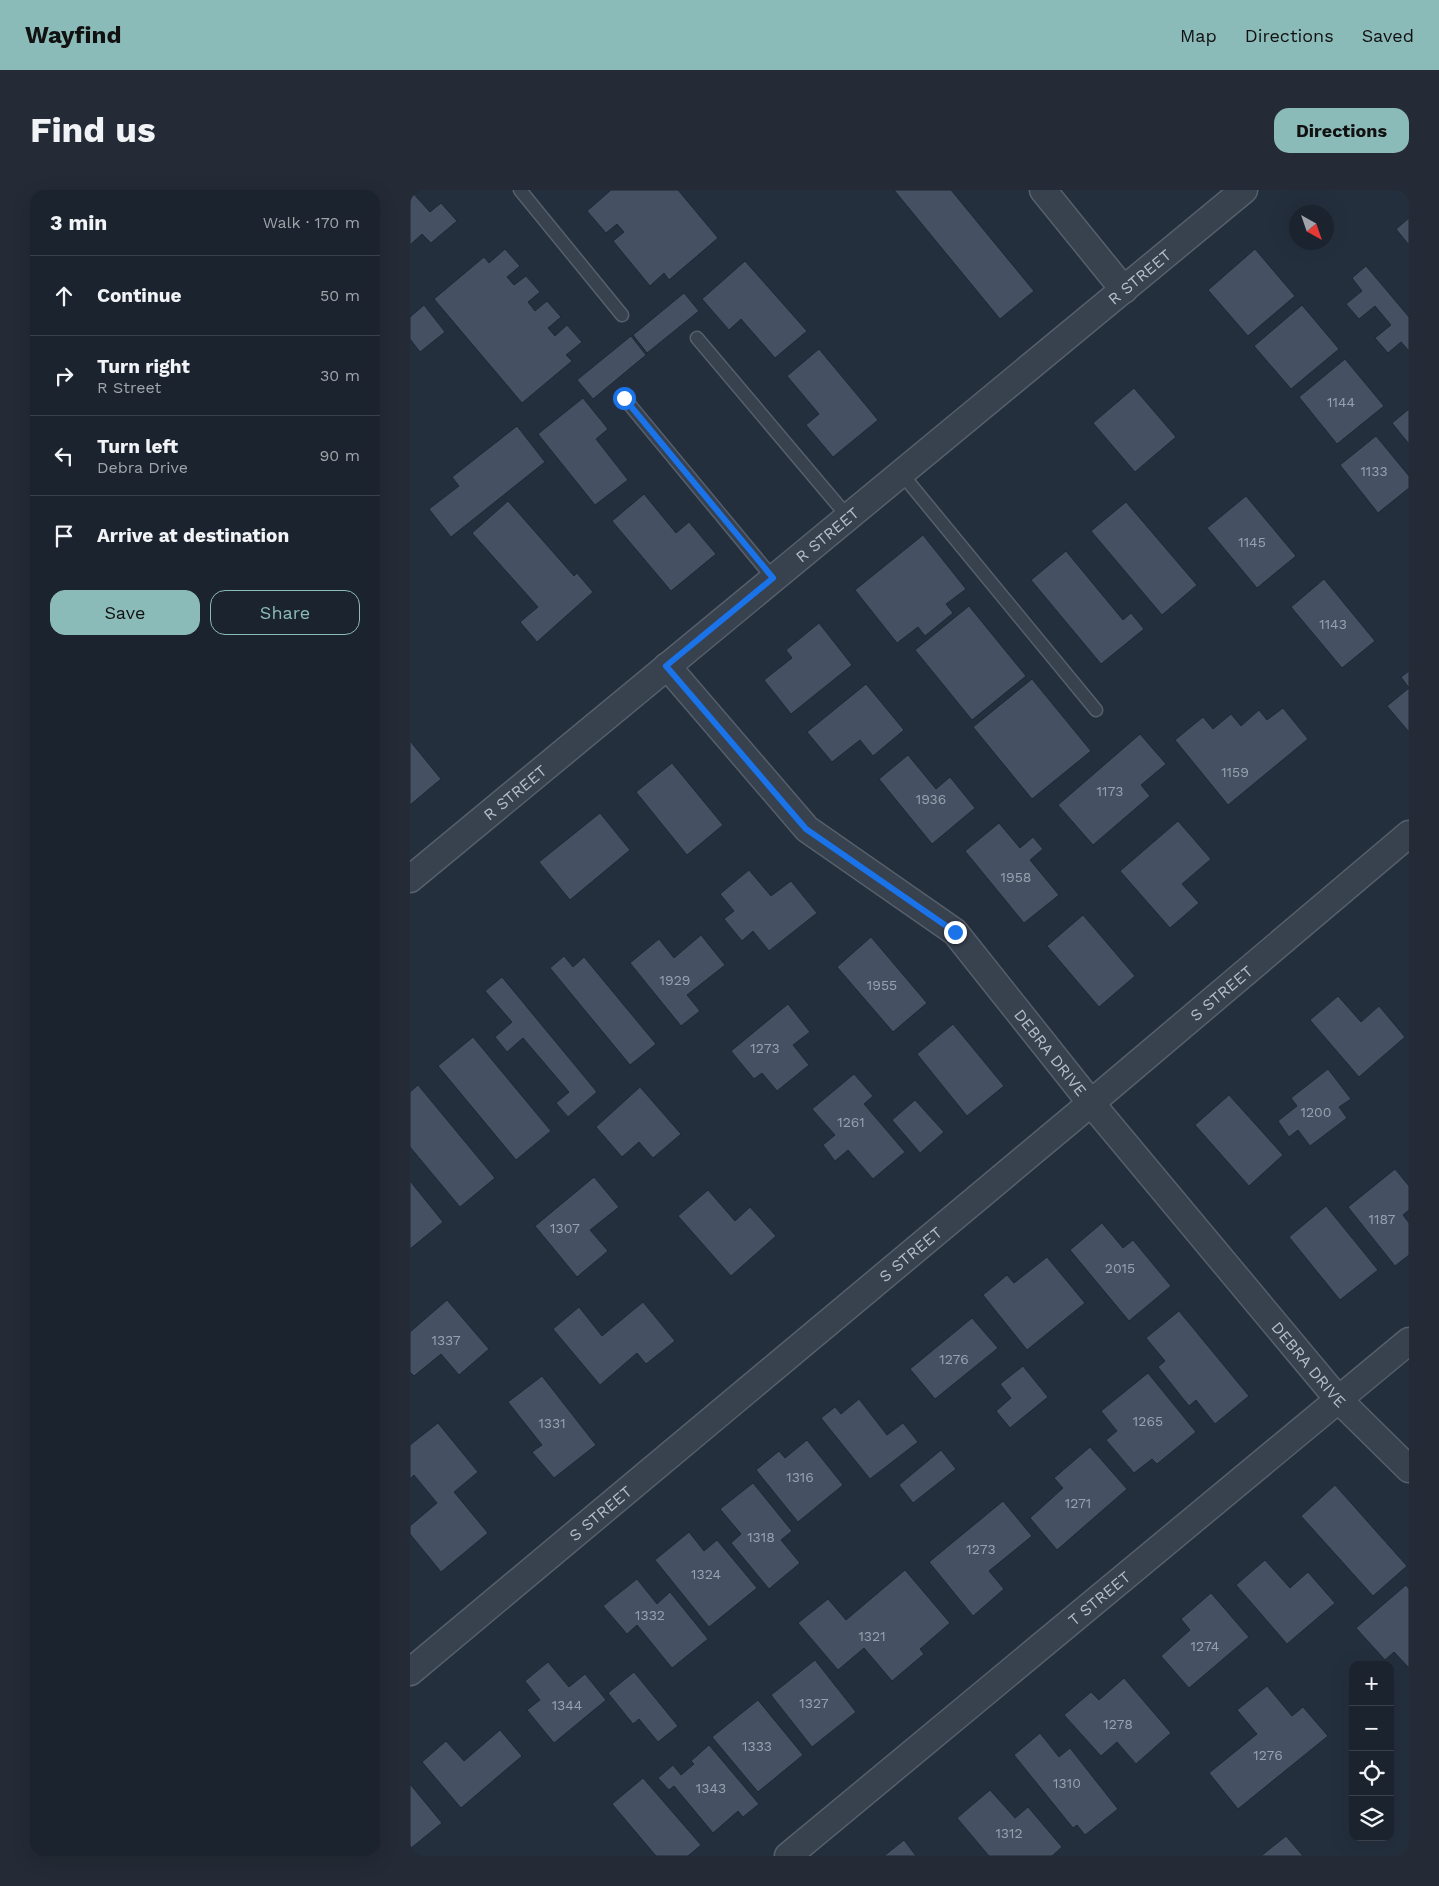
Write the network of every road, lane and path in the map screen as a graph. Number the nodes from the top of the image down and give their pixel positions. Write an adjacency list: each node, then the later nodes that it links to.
1 (520, 190): 5 (lane)
2 (1043, 190): 4 (street)
3 (1244, 190): 4 (street, R STREET)
4 (1124, 290): 8 (street, R STREET)
5 (622, 316)
6 (697, 338): 9 (lane)
7 (624, 398): 10 (lane)
8 (901, 473): 9 (street, R STREET); 12 (lane)
9 (848, 517): 10 (street, R STREET)
10 (773, 578): 11 (street, R STREET)
11 (666, 666): 14 (street, R STREET); 15 (street, DEBRA DRIVE)
12 (1096, 710)
13 (1409, 834): 15 (street, S STREET)
14 (410, 879)
15 (1091, 1104): 17 (street, DEBRA DRIVE); 19 (street, S STREET)
16 (1409, 1341): 17 (street, T STREET)
17 (1338, 1399): 18 (street, DEBRA DRIVE); 20 (street, T STREET)
18 (1409, 1469)
19 (410, 1672)
20 (788, 1856)

